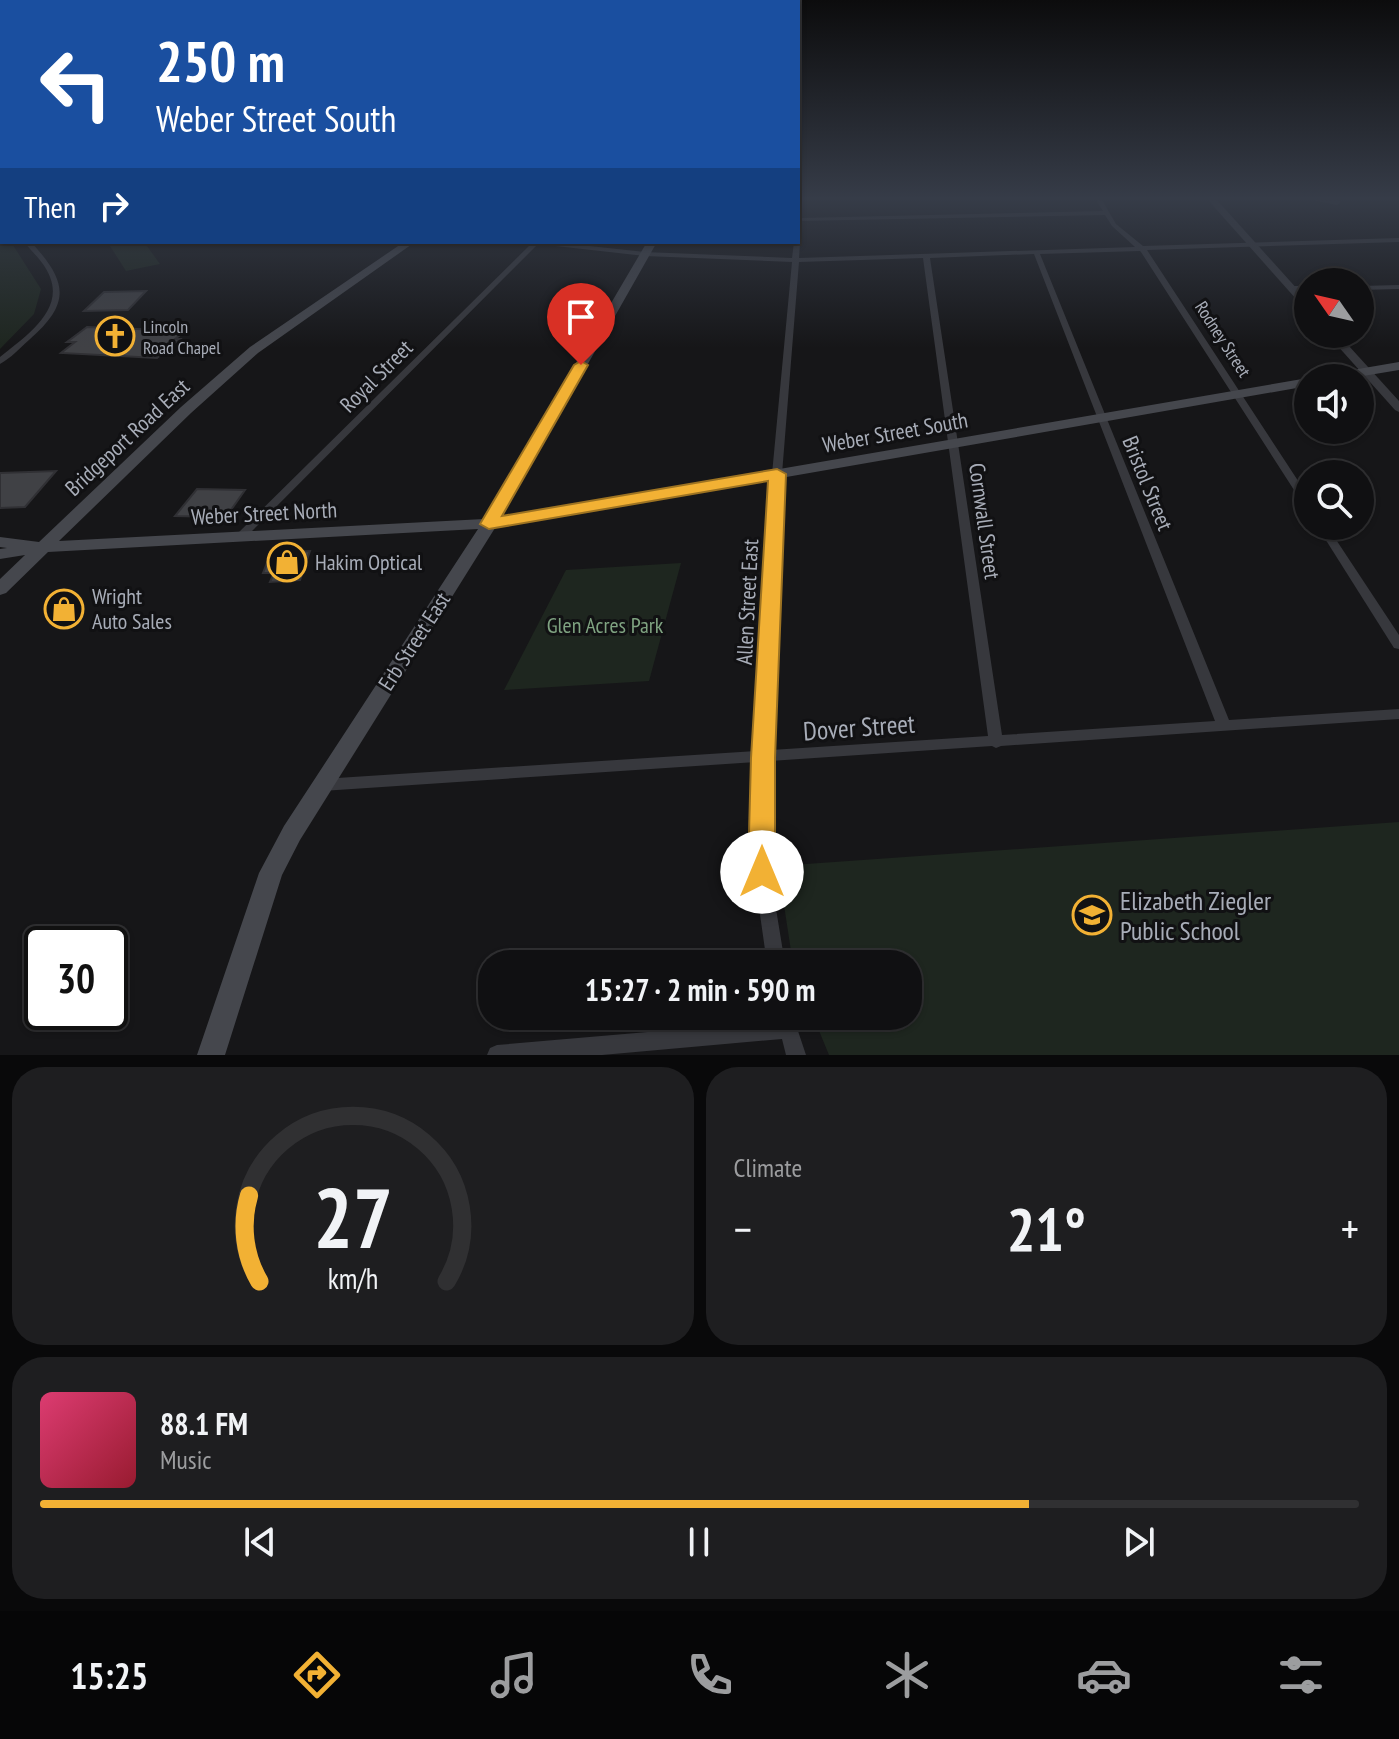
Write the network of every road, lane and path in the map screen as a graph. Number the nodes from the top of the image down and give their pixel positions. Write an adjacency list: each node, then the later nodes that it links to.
1 (33, 249): 18 (street)
2 (400, 249): 34 (main road, Bridgeport Road East)
3 (529, 249): 31 (street, Royal Street)
4 (648, 249): 30 (main road, Erb Street East)
5 (664, 249): 12 (street)
6 (796, 249): 12 (street, Allen Street East)
7 (1192, 249): 9 (street)
8 (1254, 249): 14 (street)
9 (1144, 251): 10 (street); 24 (street, Rodney Street)
10 (1037, 254): 11 (street); 26 (street, Bristol Street)
11 (926, 257): 12 (street); 27 (street, Cornwall Street)
12 (795, 260): 28 (street, Allen Street East)
13 (1399, 287): 15 (street)
14 (1291, 288): 16 (street)
15 (1374, 288)
16 (1294, 291)
17 (1345, 348): 19 (street)
18 (0, 361)
19 (1360, 364)
20 (1399, 366): 21 (main road)
21 (1374, 370)
22 (1374, 380): 25 (street)
23 (1294, 384): 24 (main road, Weber Street South)
24 (1237, 394): 26 (main road, Weber Street South); 29 (street, Rodney Street)
25 (1399, 408)
26 (1101, 418): 27 (main road, Weber Street South); 39 (street, Bristol Street)
27 (954, 444): 28 (main road, Weber Street South); 40 (street, Cornwall Street)
28 (777, 474): 30 (main road, Weber Street South); 41 (street, Allen Street East)
29 (1294, 482)
30 (489, 524): 31 (main road, Weber Street North); 42 (main road, Erb Street East)
31 (241, 536): 34 (main road, Weber Street North)
32 (1331, 540): 37 (street)
33 (0, 542): 34 (main road, Weber Street North)
34 (43, 547): 35 (main road, Weber Street North); 36 (main road, Bridgeport Road East)
35 (0, 554)
36 (0, 589)
37 (1399, 645)
38 (1399, 714): 39 (street, Dover Street)
39 (1224, 726): 40 (street, Dover Street)
40 (996, 742): 41 (street, Dover Street)
41 (763, 758): 42 (street, Dover Street); 43 (street, Allen Street East)
42 (322, 785): 46 (main road, Erb Street East)
43 (774, 950)
44 (722, 1030): 47 (street)
45 (787, 1030): 48 (street)
46 (211, 1055)
47 (497, 1055)
48 (796, 1055)

